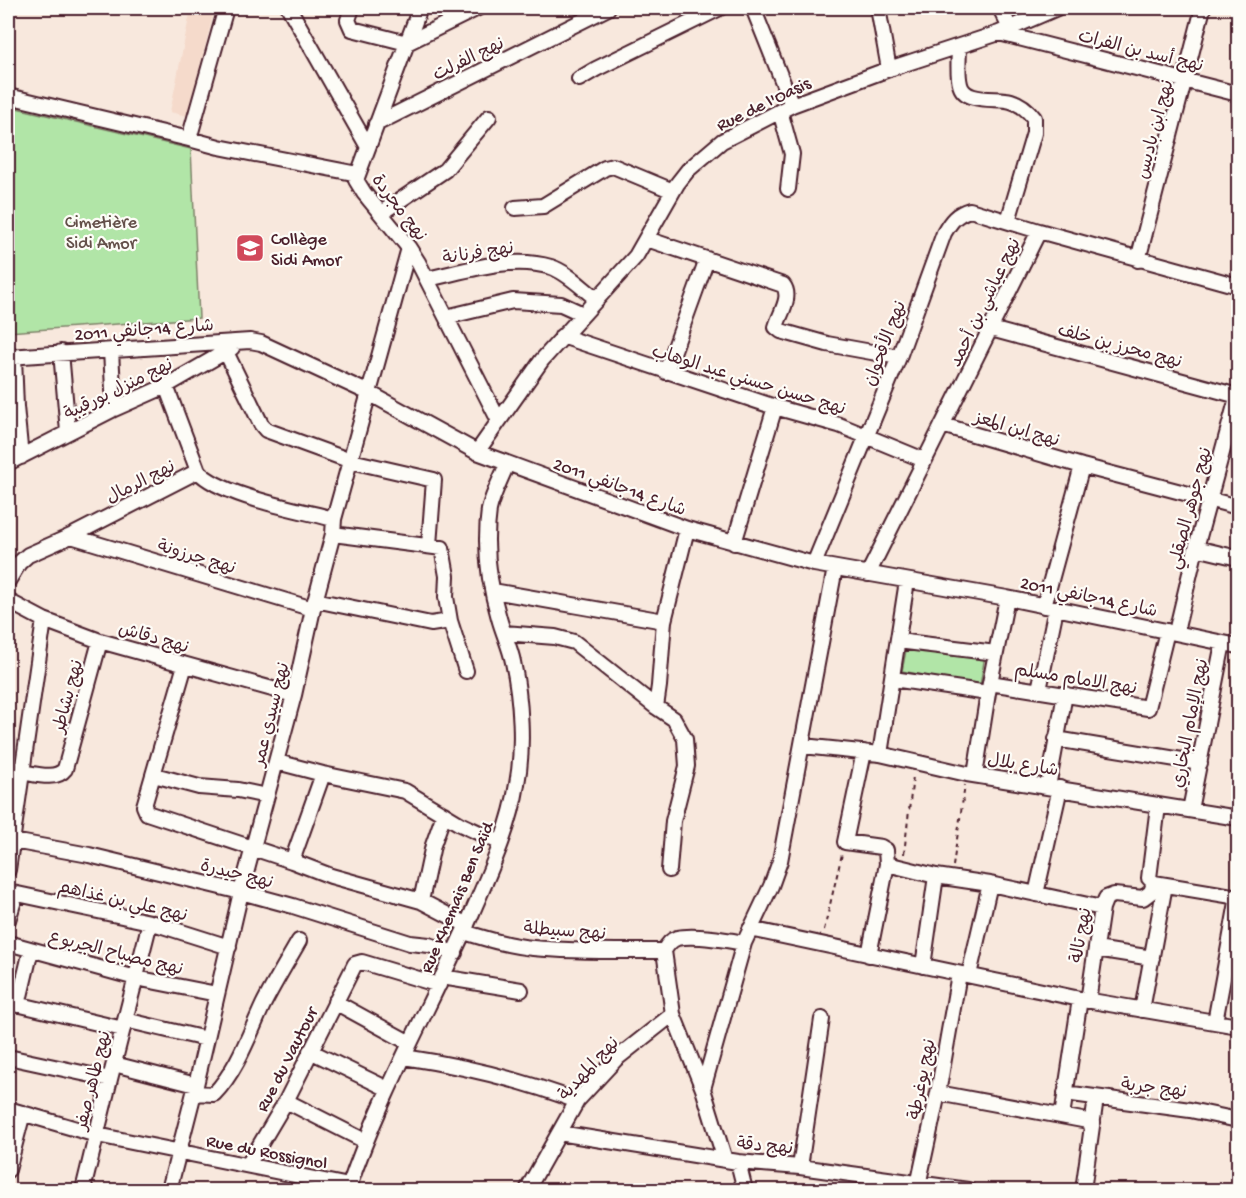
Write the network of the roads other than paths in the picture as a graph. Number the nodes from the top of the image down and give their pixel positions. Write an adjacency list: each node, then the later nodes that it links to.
1 (226, 8): 24 (street)
2 (352, 8): 14 (street)
3 (420, 8): 14 (street, نهج مجردة)
4 (478, 8): 14 (street)
5 (608, 8): 23 (street, نهج الفرلت)
6 (720, 8): 17 (street)
7 (753, 8): 21 (street)
8 (878, 8): 16 (street)
9 (1000, 8): 13 (street)
10 (1058, 8): 13 (street, Rue de l'Oasis)
11 (1203, 8): 18 (street, نهج ابن باديس)
12 (293, 10): 25 (street)
13 (1004, 30): 15 (street, Rue de l'Oasis); 18 (street, نهج أسد بن الفرات)
14 (407, 43): 23 (street, نهج مجردة)
15 (959, 46): 16 (street, Rue de l'Oasis); 31 (street)
16 (889, 69): 21 (street, Rue de l'Oasis)
17 (579, 79)
18 (1185, 79): 19 (street, نهج أسد بن الفرات); 36 (street, نهج ابن باديس)
19 (1239, 94)
20 (8, 96): 24 (street)
21 (786, 108): 27 (street); 28 (street, Rue de l'Oasis)
22 (489, 117): 30 (street)
23 (376, 124): 25 (street, نهج مجردة)
24 (189, 139): 26 (street)
25 (368, 147): 26 (street, نهج مجردة)
26 (358, 174): 30 (street, نهج مجردة)
27 (788, 189)
28 (673, 191): 29 (street); 33 (street, Rue de l'Oasis)
29 (515, 208)
30 (381, 213): 34 (street, نهج مجردة)
31 (1008, 221): 32 (street, نهج الأقحوان); 49 (street, نهج الأقحوان)
32 (1039, 231): 36 (street, نهج عياشي بن أحمد); 42 (street, نهج عياشي بن أحمد)
33 (647, 239): 35 (street); 39 (street, Rue de l'Oasis)
34 (409, 248): 37 (street, نهج مجردة); 52 (street, نهج سيدي عمر)
35 (707, 259): 49 (street); 50 (street)
36 (1138, 260): 38 (street, نهج عياشي بن أحمد)
37 (427, 279): 39 (street, نهج فرنانة); 41 (street, نهج مجردة)
38 (1239, 286)
39 (597, 299): 40 (street, Rue de l'Oasis)
40 (583, 314): 41 (street); 43 (street, Rue de l'Oasis)
41 (446, 316): 57 (street, نهج مجردة)
42 (991, 329): 53 (street, نهج محرز بن خلف); 58 (street, نهج عياشي بن أحمد)
43 (562, 336): 50 (street, نهج حسن حسني عبد الوهاب); 57 (street, Rue de l'Oasis)
44 (242, 341): 45 (street, شارع 14جانفي 2011); 47 (street, نهج منزل بورقيبة); 52 (street, شارع 14جانفي 2011)
45 (111, 350): 46 (street, شارع 14جانفي 2011); 56 (street)
46 (61, 352): 48 (street, شارع 14جانفي 2011); 59 (street)
47 (226, 352): 51 (street, نهج منزل بورقيبة); 64 (street)
48 (11, 357): 54 (street)
49 (899, 357): 60 (street, نهج الأقحوان)
50 (666, 372): 55 (street, نهج حسن حسني عبد الوهاب)
51 (166, 386): 56 (street, نهج منزل بورقيبة); 68 (street)
52 (369, 393): 61 (street, شارع 14جانفي 2011); 64 (street, نهج سيدي عمر)
53 (1238, 395): 69 (street, نهج جوهر الصقلي)
54 (11, 407): 62 (street)
55 (775, 408): 60 (street, نهج حسن حسني عبد الوهاب); 75 (street)
56 (114, 409): 59 (street, نهج منزل بورقيبة)
57 (498, 419): 61 (street, Rue de l'Oasis)
58 (942, 425): 63 (street, نهج عياشي بن أحمد); 67 (street, نهج ابن المعز)
59 (68, 432): 62 (street, نهج منزل بورقيبة)
60 (867, 436): 63 (street, نهج حسن حسني عبد الوهاب); 79 (street, نهج الأقحوان)
61 (477, 452): 66 (street, شارع 14جانفي 2011)
62 (21, 457): 65 (street, نهج منزل بورقيبة)
63 (924, 460): 81 (street, نهج عياشي بن أحمد)
64 (351, 461): 71 (street, نهج سيدي عمر); 76 (street)
65 (8, 464)
66 (507, 464): 72 (street, شارع 14جانفي 2011); 84 (street, Rue Khemais Ben Saïd)
67 (1082, 466): 69 (street, نهج ابن المعز); 88 (street)
68 (198, 471): 71 (street, نهج الرمال); 74 (street, نهج الرمال)
69 (1209, 500): 70 (street, نهج ابن المعز); 77 (street, نهج جوهر الصقلي)
70 (1239, 507)
71 (334, 519): 73 (street, نهج سيدي عمر)
72 (687, 529): 75 (street, شارع 14جانفي 2011); 91 (street)
73 (333, 534): 76 (street); 87 (street, نهج سيدي عمر)
74 (71, 536): 82 (street, نهج الرمال); 87 (street, نهج جرزونة)
75 (734, 543): 79 (street, شارع 14جانفي 2011)
76 (429, 545): 90 (street)
77 (1196, 548): 78 (street); 92 (street, نهج جوهر الصقلي)
78 (1239, 558)
79 (814, 564): 80 (street, شارع 14جانفي 2011)
80 (835, 568): 81 (street, شارع 14جانفي 2011); 108 (street)
81 (868, 574): 83 (street, شارع 14جانفي 2011)
82 (8, 581)
83 (907, 581): 85 (street, شارع 14جانفي 2011); 95 (street)
84 (493, 591): 91 (street); 93 (street, Rue Khemais Ben Saïd)
85 (1007, 598): 88 (street, شارع 14جانفي 2011); 98 (street)
86 (8, 601): 89 (street, نهج دقاش)
87 (314, 605): 90 (street, نهج جرزونة); 104 (street, نهج سيدي عمر)
88 (1050, 607): 92 (street, شارع 14جانفي 2011); 103 (street)
89 (44, 620): 94 (street, نهج دقاش); 113 (street)
90 (450, 621): 100 (street)
91 (664, 621): 106 (street)
92 (1172, 632): 96 (street, شارع 14جانفي 2011); 105 (street, نهج الامام مسلم)
93 (504, 633): 106 (street); 124 (street, Rue Khemais Ben Saïd)
94 (100, 641): 99 (street, نهج دقاش); 113 (street, نهج بشاطر)
95 (898, 641): 98 (street); 101 (street)
96 (1223, 643): 97 (street, شارع 14جانفي 2011); 112 (street, نهج الإمام البخاري)
97 (1239, 646)
98 (996, 653): 102 (street)
99 (185, 666): 104 (street, نهج دقاش); 116 (street)
100 (466, 671)
101 (893, 679): 102 (street, نهج الامام مسلم); 110 (street)
102 (989, 688): 103 (street, نهج الامام مسلم); 115 (street)
103 (1039, 690): 105 (street, نهج الامام مسلم)
104 (294, 694): 111 (street, نهج سيدي عمر)
105 (1065, 694): 107 (street)
106 (656, 707): 129 (street)
107 (1056, 739): 112 (street); 117 (street)
108 (803, 746): 109 (street, شارع بلال); 141 (street)
109 (864, 752): 110 (street, شارع بلال); 127 (street)
110 (880, 754): 115 (street, شارع بلال)
111 (277, 762): 114 (street); 118 (street, نهج سيدي عمر)
112 (1200, 762): 120 (street, نهج الإمام البخاري)
113 (22, 772): 123 (street)
114 (323, 774): 121 (street); 126 (street)
115 (971, 774): 117 (street, شارع بلال)
116 (154, 775): 118 (street); 125 (street, نهج سبيطلة)
117 (1054, 787): 119 (street, شارع بلال); 135 (street)
118 (267, 796): 125 (street, نهج سيدي عمر)
119 (1158, 806): 120 (street, شارع بلال); 132 (street)
120 (1190, 810): 122 (street, شارع بلال)
121 (444, 814): 124 (street); 137 (street)
122 (1239, 818)
123 (10, 841): 128 (street); 133 (street, نهج حيدرة)
124 (501, 843): 142 (street, Rue Khemais Ben Saïd)
125 (253, 848): 126 (street, نهج سبيطلة); 133 (street, نهج سيدي عمر)
126 (292, 861): 137 (street, نهج سبيطلة)
127 (887, 864): 130 (street); 151 (street)
128 (8, 870)
129 (669, 870)
130 (936, 876): 131 (street); 153 (street)
131 (990, 884): 135 (street); 154 (street, نهج يوغرطة)
132 (1160, 884): 136 (street); 138 (street, نهج تالة); 152 (street)
133 (241, 892): 146 (street, نهج سيدي عمر); 150 (street, نهج حيدرة)
134 (12, 893): 139 (street); 140 (street, نهج علي بن غذاهم)
135 (1036, 894): 138 (street)
136 (1239, 897): 165 (street)
137 (421, 901): 142 (street, نهج سبيطلة)
138 (1102, 908): 147 (street, نهج تالة)
139 (8, 920)
140 (150, 922): 146 (street, نهج علي بن غذاهم); 155 (street, نهج طاهر صفر)
141 (750, 928): 145 (street); 151 (street)
142 (466, 929): 149 (street, نهج سبيطلة); 150 (street, Rue Khemais Ben Saïd)
143 (299, 941): 175 (street)
144 (8, 943): 148 (street, نهج مصباح الجربوع)
145 (744, 943): 149 (street); 177 (street)
146 (229, 947): 158 (street, نهج سيدي عمر)
147 (1096, 949): 152 (street); 159 (street, نهج تالة)
148 (31, 950): 155 (street, نهج مصباح الجربوع); 161 (street)
149 (664, 951): 163 (street)
150 (454, 952): 156 (street, Rue Khemais Ben Saïd)
151 (869, 955): 153 (street)
152 (1152, 958): 162 (street)
153 (923, 966): 154 (street)
154 (964, 974): 159 (street); 178 (street, نهج يوغرطة)
155 (136, 978): 158 (street, نهج مصباح الجربوع); 166 (street, نهج طاهر صفر)
156 (441, 981): 157 (street); 160 (street, Rue du Vautour); 169 (street, Rue Khemais Ben Saïd)
157 (521, 990)
158 (218, 994): 168 (street, نهج سيدي عمر)
159 (1084, 1000): 162 (street); 179 (street, نهج تالة)
160 (335, 1002): 169 (street); 170 (street, Rue du Vautour)
161 (13, 1004): 166 (street)
162 (1142, 1010): 165 (street)
163 (673, 1014): 177 (street); 182 (street, نهج المهدية)
164 (822, 1019): 194 (street)
165 (1215, 1022): 167 (street)
166 (124, 1025): 168 (street); 173 (street, نهج طاهر صفر)
167 (1239, 1026)
168 (206, 1039): 175 (street, نهج سيدي عمر)
169 (410, 1042): 172 (street, Rue Khemais Ben Saïd)
170 (310, 1051): 176 (street); 181 (street, Rue du Vautour)
171 (8, 1057): 174 (street)
172 (404, 1057): 176 (street, Rue Khemais Ben Saïd); 182 (street)
173 (114, 1064): 174 (street, نهج طاهر صفر); 175 (street)
174 (110, 1079): 189 (street, نهج طاهر صفر)
175 (195, 1089): 191 (street, نهج سيدي عمر)
176 (388, 1089): 190 (street, Rue Khemais Ben Saïd)
177 (703, 1089): 192 (street)
178 (938, 1093): 185 (street); 197 (street, نهج يوغرطة)
179 (1065, 1093): 180 (street, نهج جربة); 185 (street, نهج تالة)
180 (1096, 1098): 186 (street, نهج جربة); 187 (street)
181 (286, 1101): 190 (street); 193 (street, Rue du Vautour)
182 (577, 1101): 188 (street, نهج المهدية)
183 (8, 1109): 184 (street, Rue du Rossignol)
184 (23, 1113): 189 (street, Rue du Rossignol); 195 (street)
185 (1062, 1116): 187 (street)
186 (1239, 1120)
187 (1093, 1122): 203 (street)
188 (559, 1133): 192 (street, نهج دقة); 200 (street, نهج المهدية)
189 (97, 1135): 191 (street, Rue du Rossignol); 198 (street, نهج طاهر صفر)
190 (365, 1141): 196 (street, Rue Khemais Ben Saïd)
191 (178, 1152): 193 (street, Rue du Rossignol); 199 (street, نهج سيدي عمر)
192 (731, 1161): 194 (street, نهج دقة); 201 (street)
193 (248, 1165): 196 (street, Rue du Rossignol)
194 (800, 1167): 197 (street, نهج دقة)
195 (8, 1170)
196 (348, 1188)
197 (918, 1188): 202 (street, نهج دقة)
198 (83, 1191)
199 (169, 1191)
200 (527, 1191)
201 (745, 1191)
202 (968, 1191)
203 (1083, 1191)

